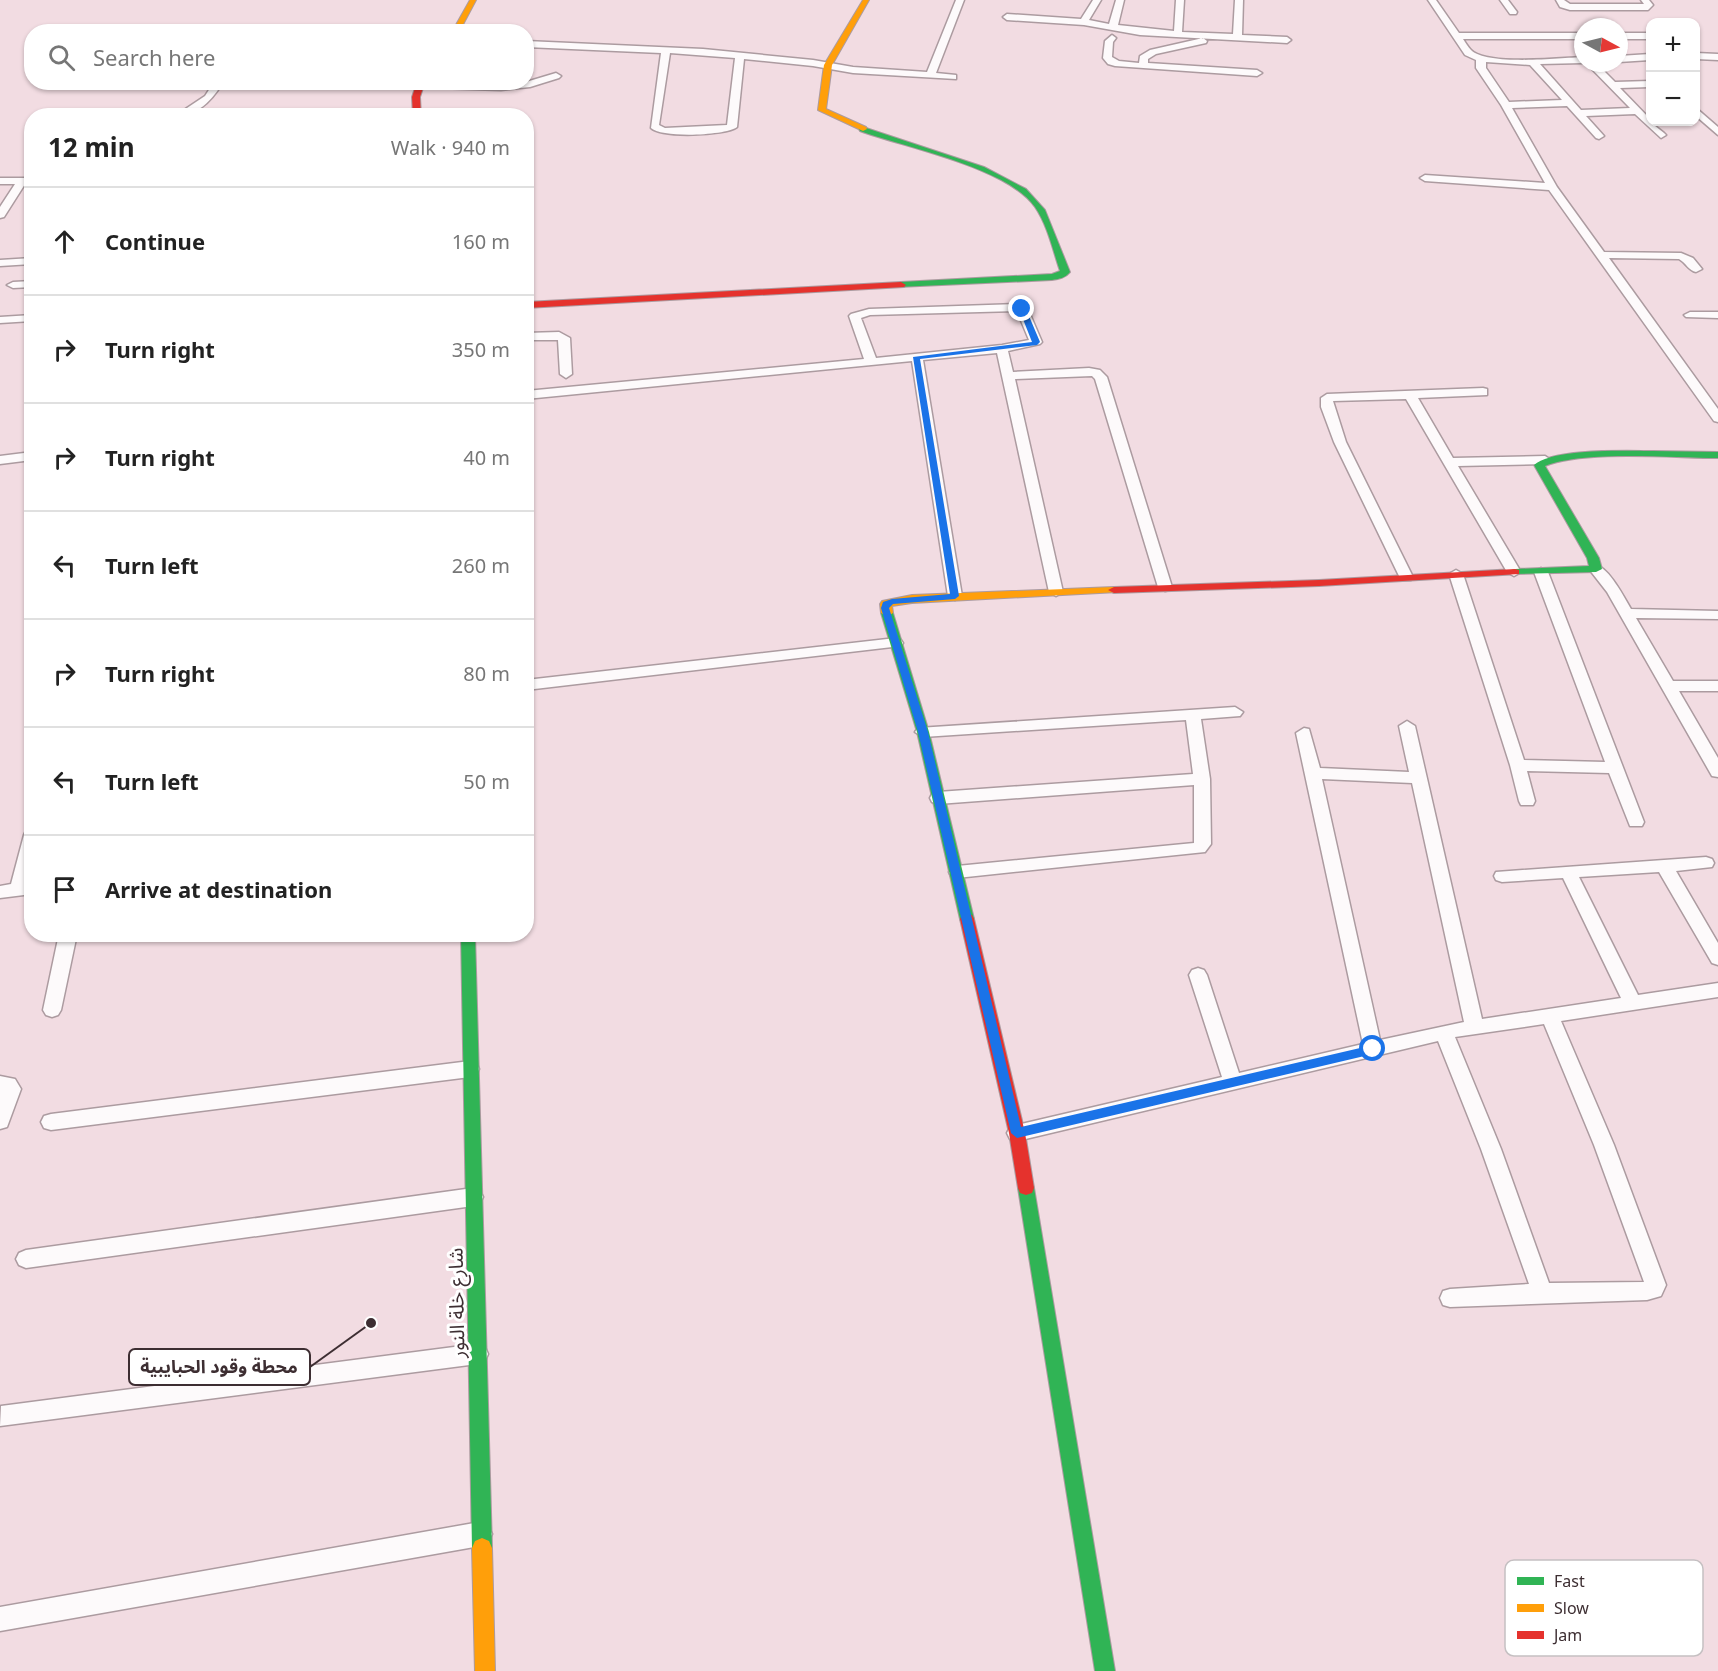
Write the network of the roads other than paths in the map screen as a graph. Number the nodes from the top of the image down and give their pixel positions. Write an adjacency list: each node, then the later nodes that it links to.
1 (473, 0): 15 (street)
2 (866, 0): 38 (street)
3 (960, 0): 42 (street)
4 (1097, 0): 14 (street)
5 (1120, 0): 16 (street)
6 (1180, 0): 18 (street)
7 (1239, 0): 25 (street)
8 (1432, 0): 19 (street)
9 (1504, 0): 12 (street)
10 (1560, 0): 11 (street)
11 (1645, 0)
12 (1513, 12)
13 (1007, 17): 14 (street)
14 (1084, 22): 16 (street)
15 (460, 24)
16 (1113, 26): 17 (street)
17 (1162, 33): 18 (street); 37 (street)
18 (1178, 34): 23 (street)
19 (1457, 36): 20 (street); 33 (street)
20 (1574, 36)
21 (1628, 36): 22 (street)
22 (1646, 36)
23 (1221, 37): 25 (street); 37 (street)
24 (1112, 38): 37 (street)
25 (1238, 38): 26 (street)
26 (1287, 40)
27 (534, 44): 28 (street)
28 (666, 51): 29 (street); 29 (street)
29 (740, 55): 38 (street)
30 (1700, 56): 31 (street)
31 (1718, 57)
32 (1646, 58): 34 (street)
33 (1481, 59): 36 (street); 50 (street)
34 (1628, 59)
35 (1574, 60): 36 (street)
36 (1532, 61): 49 (street)
37 (1144, 62): 39 (street)
38 (828, 65): 42 (street); 73 (street)
39 (1257, 72)
40 (1600, 72): 46 (street)
41 (556, 76): 44 (street)
42 (930, 76): 43 (street)
43 (953, 77)
44 (534, 82)
45 (1646, 84): 46 (street)
46 (1612, 85): 53 (street)
47 (214, 90): 51 (street)
48 (419, 90): 52 (street)
49 (1569, 103): 50 (street); 54 (street)
50 (1506, 105): 65 (street)
51 (192, 108)
52 (417, 108)
53 (1638, 111): 54 (street); 55 (street)
54 (1579, 113): 60 (street)
55 (1646, 118)
56 (1700, 118): 58 (street)
57 (1654, 126): 59 (street)
58 (1718, 132)
59 (1662, 135)
60 (1599, 136)
61 (1425, 178): 65 (street)
62 (0, 181): 63 (street)
63 (24, 181)
64 (24, 185): 66 (street)
65 (1552, 187): 67 (street)
66 (0, 215)
67 (1600, 255): 70 (street); 87 (street)
68 (24, 262): 69 (street)
69 (0, 263)
70 (1696, 269)
71 (24, 284): 72 (street)
72 (13, 285)
73 (534, 305)
74 (1690, 315): 75 (street)
75 (1718, 315)
76 (24, 318): 77 (street)
77 (0, 320)
78 (534, 337): 82 (street)
79 (1002, 349): 80 (street); 81 (street); 83 (street)
80 (917, 357): 81 (street); 100 (street)
81 (871, 362): 85 (street)
82 (566, 374)
83 (1009, 376): 98 (street); 99 (street)
84 (1483, 392): 86 (street)
85 (534, 394)
86 (1410, 395): 92 (street); 97 (street)
87 (1718, 418)
88 (1718, 455): 91 (street)
89 (24, 457): 90 (street)
90 (0, 460)
91 (1545, 460): 92 (street); 93 (street)
92 (1449, 462): 94 (street)
93 (1596, 569): 95 (street); 101 (street)
94 (1514, 572): 95 (street); 96 (street)
95 (1541, 573): 113 (street)
96 (1456, 574): 97 (street); 112 (street)
97 (1406, 577): 98 (street)
98 (1165, 587): 99 (street)
99 (1056, 592): 100 (street)
100 (955, 596): 103 (street)
101 (1627, 613): 102 (street); 105 (street)
102 (1718, 615)
103 (896, 643): 104 (street); 110 (street)
104 (534, 684)
105 (1669, 686): 106 (street); 114 (street)
106 (1718, 686)
107 (1235, 712): 108 (street)
108 (1193, 715): 110 (street); 117 (street)
109 (1407, 726): 116 (street)
110 (923, 732): 118 (street)
111 (1304, 733): 115 (street)
112 (1518, 765): 113 (street); 119 (street)
113 (1617, 768): 120 (street)
114 (1718, 772)
115 (1311, 773): 116 (street); 138 (street)
116 (1417, 778): 136 (street)
117 (1202, 779): 118 (street); 123 (street)
118 (938, 798): 123 (street)
119 (1527, 801)
120 (1636, 822)
121 (1707, 863): 122 (street)
122 (1665, 867): 124 (street); 130 (street)
123 (957, 873): 144 (street)
124 (1569, 873): 125 (street); 133 (street)
125 (1502, 876)
126 (24, 889): 127 (street)
127 (0, 892)
128 (66, 942): 134 (street)
129 (468, 942): 139 (street, شارع خلة النور)
130 (1718, 958)
131 (1198, 975): 140 (street)
132 (1718, 990): 133 (street)
133 (1633, 1003): 135 (street)
134 (52, 1011)
135 (1550, 1016): 136 (street); 147 (street)
136 (1475, 1028): 137 (street)
137 (1444, 1032): 138 (street); 147 (street)
138 (1373, 1049): 140 (street)
139 (470, 1069): 143 (street); 145 (street, شارع خلة النور)
140 (1233, 1082): 144 (street)
141 (0, 1084): 142 (street)
142 (0, 1121)
143 (51, 1122)
144 (1017, 1133): 154 (street)
145 (473, 1197): 146 (street); 149 (street, شارع خلة النور)
146 (26, 1259)
147 (1542, 1293): 148 (street)
148 (1450, 1298)
149 (477, 1354): 150 (street); 151 (street, شارع خلة النور)
150 (1, 1416)
151 (480, 1534): 152 (street); 153 (street, شارع خلة النور)
152 (0, 1619)
153 (485, 1671)
154 (1105, 1671)

